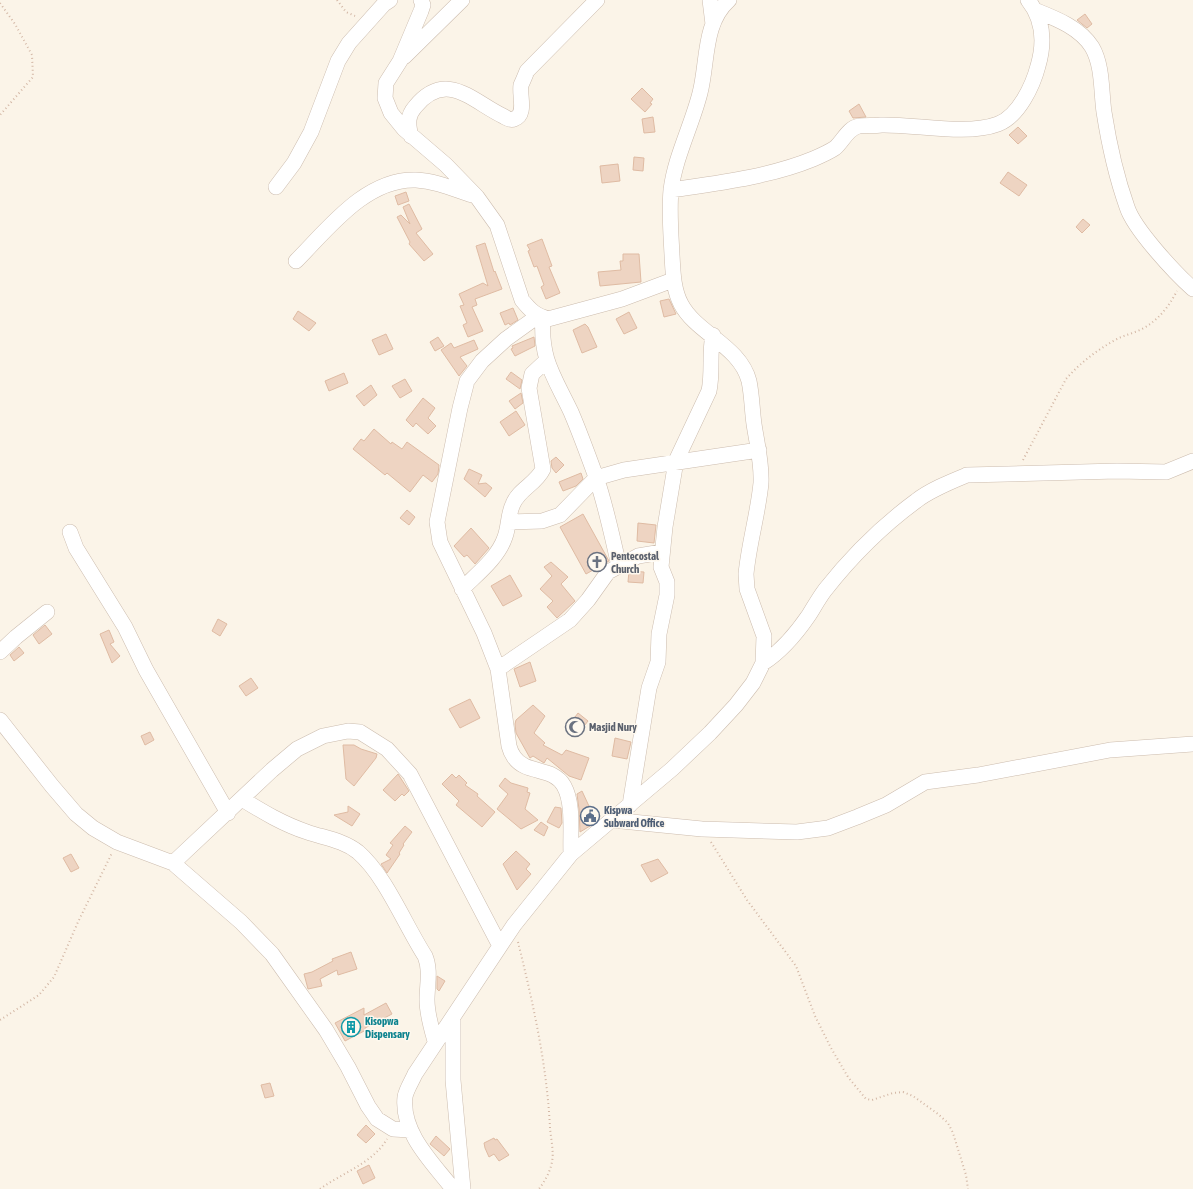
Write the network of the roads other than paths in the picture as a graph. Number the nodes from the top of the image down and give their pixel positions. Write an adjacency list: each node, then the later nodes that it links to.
1 (390, 0): 11 (street)
2 (421, 0): 9 (street)
3 (462, 0): 9 (street)
4 (597, 0): 10 (street)
5 (710, 0): 8 (street)
6 (729, 0): 8 (street)
7 (1033, 6): 12 (street); 16 (street)
8 (713, 24): 12 (street)
9 (400, 62): 10 (street)
10 (411, 136): 13 (street)
11 (276, 187)
12 (671, 190): 15 (street)
13 (477, 197): 14 (street); 17 (street)
14 (296, 260)
15 (673, 280): 17 (street); 18 (street)
16 (1193, 289)
17 (540, 317): 19 (street); 28 (street)
18 (713, 335): 20 (street); 21 (street)
19 (547, 360): 23 (street); 24 (street)
20 (759, 450): 21 (street); 31 (street)
21 (676, 461): 23 (street); 26 (street)
22 (1193, 461): 31 (street)
23 (596, 478): 24 (street); 27 (street)
24 (508, 522): 28 (street)
25 (70, 532): 37 (street)
26 (662, 552): 27 (street); 36 (street)
27 (619, 566): 32 (street)
28 (462, 589): 32 (street)
29 (47, 612): 30 (street)
30 (0, 652)
31 (763, 663): 36 (street)
32 (498, 668): 39 (street)
33 (0, 720): 40 (street)
34 (1193, 744): 38 (street)
35 (242, 799): 37 (street); 41 (street); 43 (street)
36 (630, 805): 38 (street)
37 (228, 813): 40 (street)
38 (612, 820): 39 (street)
39 (571, 854): 41 (street)
40 (173, 864): 44 (street)
41 (500, 946): 42 (street)
42 (453, 1017): 43 (street); 46 (street)
43 (436, 1041): 44 (street)
44 (410, 1130): 45 (street)
45 (453, 1189)
46 (463, 1189)

